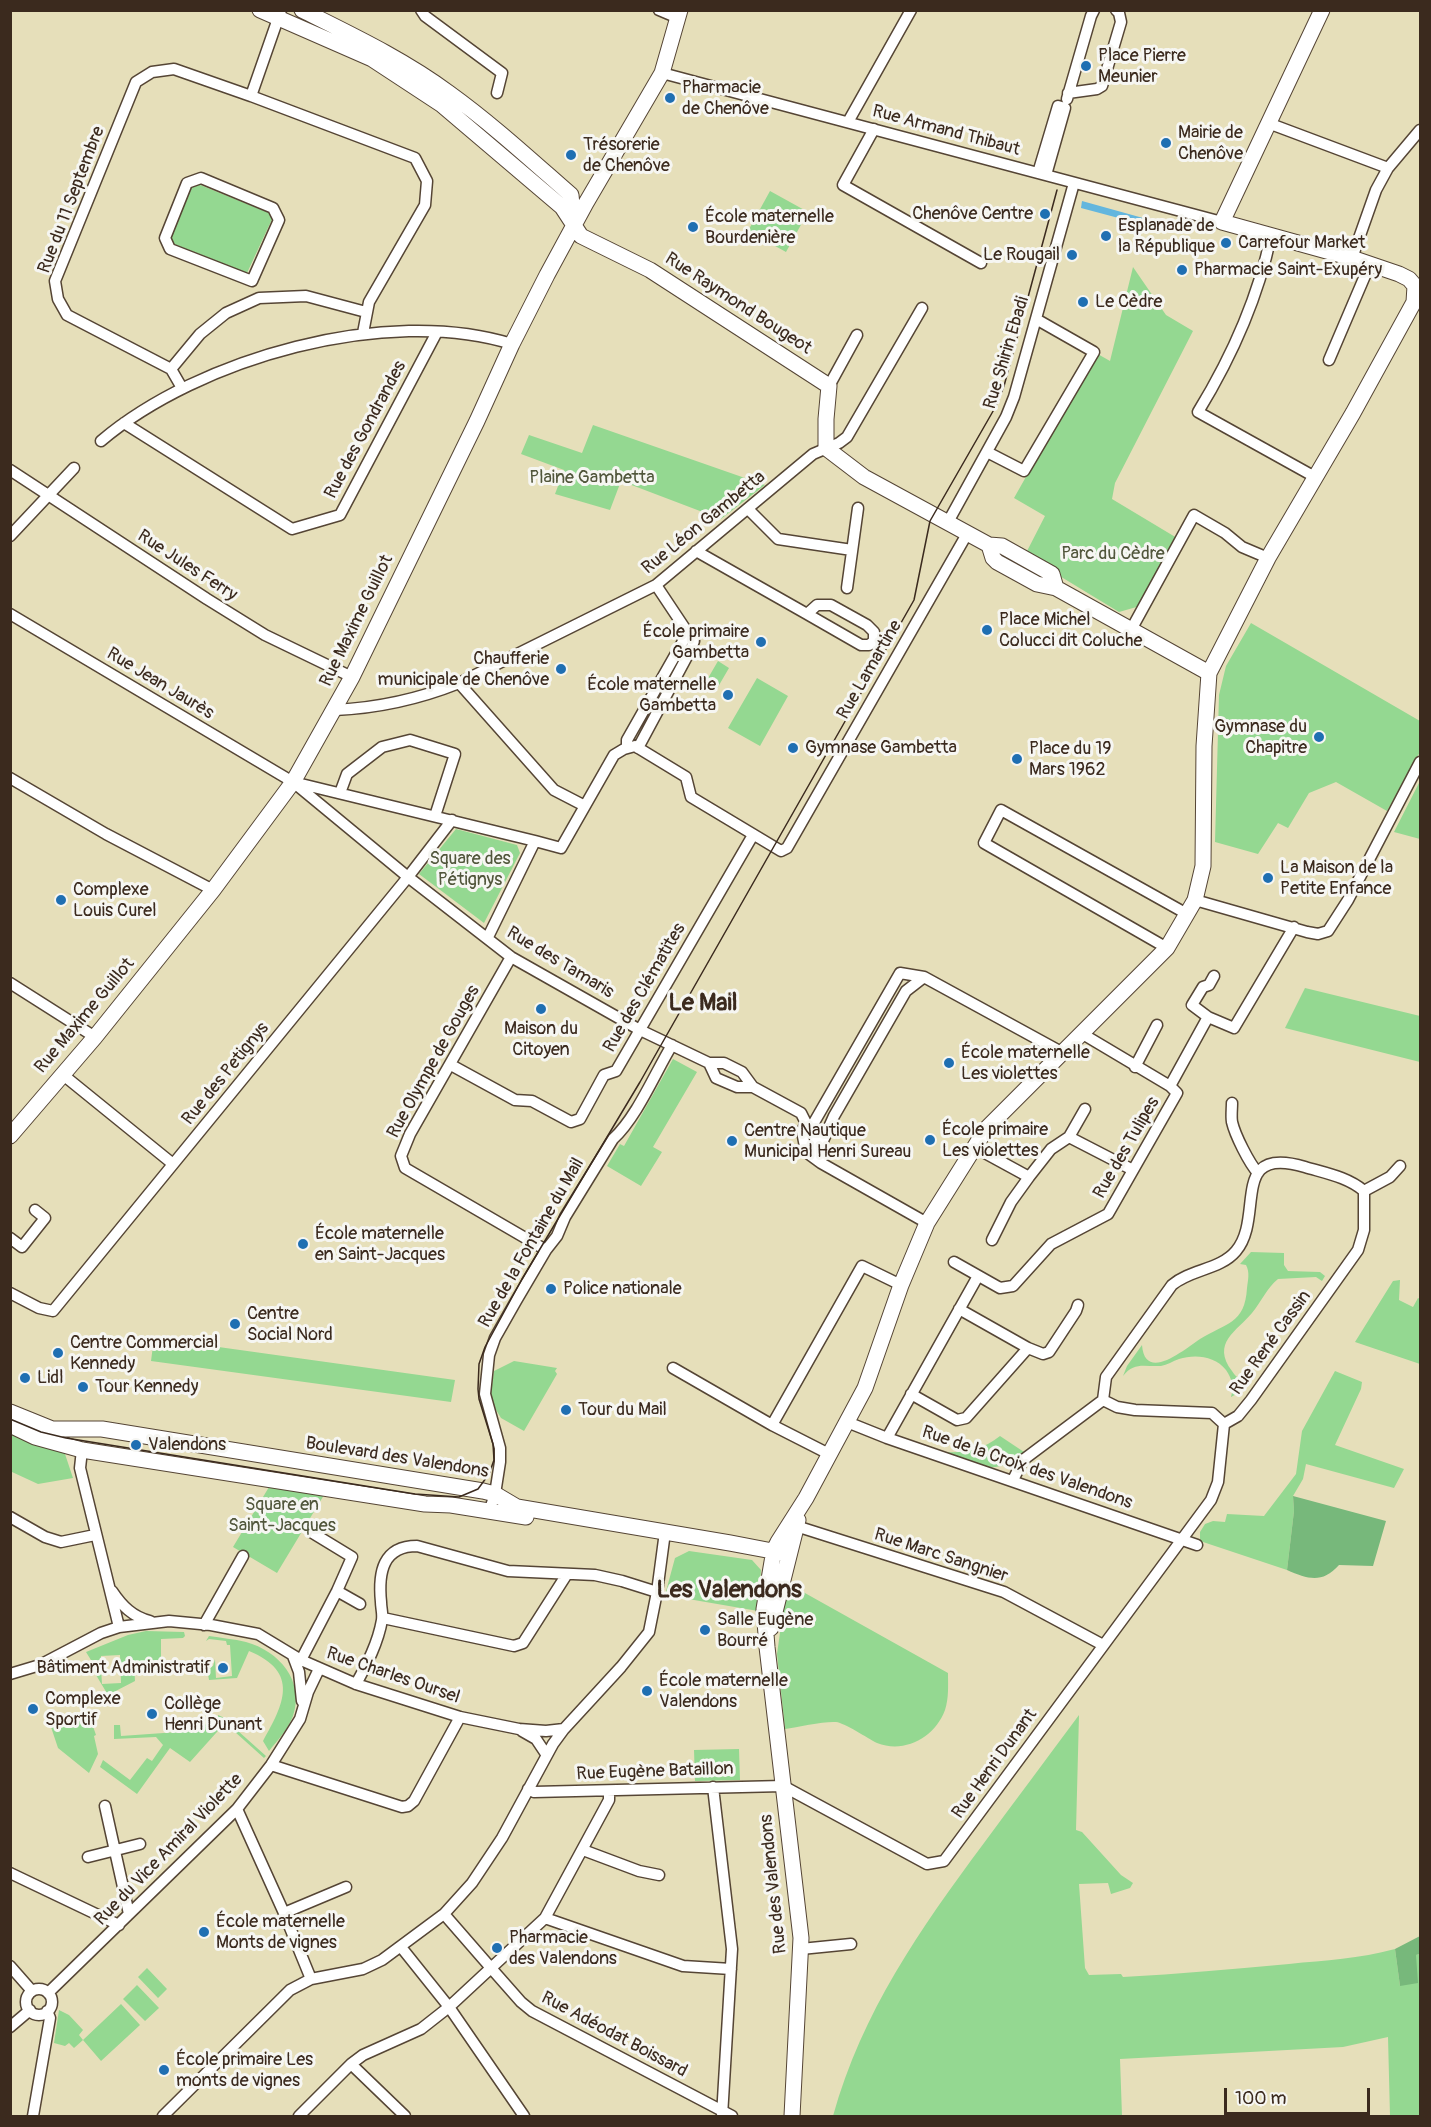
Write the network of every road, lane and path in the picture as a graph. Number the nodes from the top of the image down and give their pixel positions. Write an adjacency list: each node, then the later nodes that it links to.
1 (261, 10): 9 (street, Rue Raymond Bougeot)
2 (302, 10): 23 (street)
3 (421, 10): 12 (street)
4 (659, 10): 10 (street)
5 (911, 10): 15 (street)
6 (1094, 10): 13 (street)
7 (1116, 10): 13 (street)
8 (1322, 10): 16 (street)
9 (281, 14): 14 (street); 23 (street, Rue Raymond Bougeot)
10 (679, 14): 11 (street, Rue Maxime Guillot)
11 (662, 73): 15 (street, Rue Armand Thibaut); 23 (street, Rue Maxime Guillot)
12 (497, 93)
13 (1068, 93): 20 (street)
14 (251, 96): 32 (street, Rue du 11 Septembre); 39 (street, Rue du 11 Septembre)
15 (848, 122): 17 (street, Rue Armand Thibaut)
16 (1268, 123): 19 (street); 22 (street)
17 (874, 129): 20 (street, Rue Armand Thibaut); 26 (street)
18 (1420, 130): 19 (street)
19 (1388, 168): 25 (street)
20 (1042, 174): 21 (street, Rue Armand Thibaut)
21 (1074, 183): 22 (street, Rue Armand Thibaut); 33 (street, Rue Shirin Ebadi)
22 (1222, 222): 24 (street)
23 (574, 224): 37 (street, Rue Maxime Guillot); 40 (street, Rue Raymond Bougeot)
24 (1271, 236): 25 (street); 48 (street)
25 (1352, 258): 27 (street)
26 (981, 263)
27 (1370, 264): 29 (street); 38 (street)
28 (252, 281): 28 (street); 30 (street)
29 (1418, 291): 48 (street)
30 (259, 298): 32 (street); 39 (street)
31 (922, 308): 44 (street, Rue Léon Gambetta)
32 (366, 312): 35 (street, Rue du 11 Septembre)
33 (1036, 320): 45 (street, Rue Shirin Ebadi); 45 (street)
34 (437, 332): 35 (street); 37 (street); 42 (street, Rue des Gondrandes)
35 (363, 333): 41 (street)
36 (857, 335): 40 (street)
37 (512, 344): 64 (street, Rue Maxime Guillot)
38 (1329, 360)
39 (171, 369): 41 (street)
40 (829, 386): 44 (street)
41 (182, 388): 42 (street)
42 (124, 423): 43 (street)
43 (101, 441)
44 (826, 448): 51 (street, Rue Léon Gambetta); 52 (street)
45 (987, 452): 52 (street, Rue Shirin Ebadi)
46 (74, 468): 49 (street)
47 (10, 471): 49 (street, Rue Jules Ferry)
48 (1315, 477): 57 (street)
49 (48, 494): 54 (street); 64 (street, Rue Jules Ferry)
50 (858, 508): 55 (street)
51 (749, 510): 55 (street); 56 (street, Rue Léon Gambetta)
52 (948, 522): 53 (street)
53 (967, 534): 62 (street); 75 (street, Rue Lamartine)
54 (10, 536)
55 (852, 550): 59 (street)
56 (696, 551): 58 (street, Rue Léon Gambetta); 61 (street, Rue Lamartine)
57 (1268, 558): 62 (street); 63 (street)
58 (656, 585): 65 (street, Rue Léon Gambetta); 67 (street)
59 (847, 588)
60 (10, 614): 70 (street, Rue Jean Jaurès)
61 (807, 614): 61 (street, Rue Lamartine)
62 (1132, 628): 63 (street)
63 (1209, 673): 79 (street)
64 (352, 677): 66 (street, Rue Maxime Guillot)
65 (459, 683): 66 (street, Rue Léon Gambetta); 72 (street)
66 (334, 710): 70 (street, Rue Maxime Guillot)
67 (633, 747): 72 (street); 75 (street)
68 (1420, 762): 80 (street)
69 (10, 778): 78 (street)
70 (293, 782): 71 (street); 77 (street, Rue des Tamaris); 78 (street, Rue Maxime Guillot)
71 (340, 793): 73 (street); 73 (street)
72 (584, 805): 76 (street)
73 (435, 816): 74 (street)
74 (452, 820): 76 (street); 77 (street, Rue des Petignys)
75 (753, 835): 89 (street, Rue des Clématites)
76 (535, 841): 81 (street)
77 (408, 877): 81 (street, Rue des Tamaris); 107 (street, Rue des Petignys)
78 (213, 890): 91 (street, Rue Maxime Guillot)
79 (1191, 907): 80 (street); 82 (street); 82 (street)
80 (1294, 927): 87 (street)
81 (488, 937): 83 (street, Rue des Tamaris)
82 (1167, 948): 90 (street)
83 (511, 957): 89 (street, Rue des Tamaris); 95 (street, Rue Olympe de Gouges)
84 (1214, 976): 87 (street)
85 (924, 977): 93 (street); 102 (street); 106 (street)
86 (10, 983): 91 (street)
87 (1208, 1017): 98 (street)
88 (1157, 1025): 96 (street)
89 (640, 1030): 92 (street, Rue des Tamaris); 95 (street, Rue des Clématites)
90 (1081, 1033): 93 (street); 96 (street)
91 (95, 1037): 97 (street, Rue Maxime Guillot)
92 (672, 1045): 94 (street, Rue des Tamaris); 117 (street, Rue de la Fontaine du Mail)
93 (1063, 1053): 105 (street)
94 (709, 1063): 99 (street); 99 (street)
95 (450, 1065): 117 (street, Rue Olympe de Gouges)
96 (1135, 1067): 98 (street)
97 (62, 1074): 103 (street, Rue Maxime Guillot); 107 (street)
98 (1170, 1086): 109 (street, Rue des Tulipes)
99 (753, 1088): 102 (street)
100 (1232, 1103): 110 (street)
101 (1085, 1109): 104 (street)
102 (809, 1124): 106 (street)
103 (10, 1136)
104 (1069, 1137): 109 (street); 111 (street)
105 (974, 1148): 111 (street); 114 (street)
106 (820, 1157): 114 (street)
107 (173, 1164): 121 (street, Rue des Petignys)
108 (1400, 1166): 112 (street)
109 (1133, 1170): 119 (street, Rue des Tulipes)
110 (1258, 1173): 112 (street); 127 (street)
111 (1029, 1177): 116 (street)
112 (1364, 1191): 130 (street, Rue René Cassin)
113 (35, 1210): 115 (street)
114 (927, 1223): 120 (street)
115 (10, 1238)
116 (992, 1240)
117 (546, 1250): 137 (street, Rue de la Fontaine du Mail)
118 (954, 1262): 119 (street, Rue des Tulipes)
119 (978, 1276): 123 (street)
120 (901, 1286): 129 (street); 132 (street)
121 (10, 1293)
122 (1078, 1305): 124 (street)
123 (959, 1309): 124 (street); 126 (street)
124 (1028, 1348): 126 (street)
125 (673, 1368): 132 (street)
126 (911, 1394): 133 (street)
127 (1102, 1400): 130 (street); 136 (street)
128 (10, 1412): 137 (street, Boulevard des Valendons)
129 (847, 1422): 133 (street, Rue de la Croix des Valendons); 135 (street)
130 (1224, 1424): 145 (street)
131 (10, 1425): 134 (street, Boulevard des Valendons)
132 (772, 1425): 135 (street)
133 (887, 1438): 136 (street, Rue de la Croix des Valendons)
134 (82, 1450): 139 (street, Boulevard des Valendons); 143 (street)
135 (829, 1454): 138 (street)
136 (1013, 1480): 145 (street, Rue de la Croix des Valendons)
137 (495, 1494): 139 (street, Rue de la Fontaine du Mail); 144 (street, Boulevard des Valendons)
138 (806, 1498): 141 (street, Rue des Valendons); 148 (street)
139 (489, 1512): 144 (street, Boulevard des Valendons)
140 (11, 1519): 143 (street)
141 (796, 1526): 148 (street, Rue des Valendons); 160 (street, Rue Marc Sangnier)
142 (311, 1532): 152 (street)
143 (95, 1535): 151 (street)
144 (665, 1536): 147 (street, Boulevard des Valendons); 148 (street, Boulevard des Valendons); 153 (street)
145 (1181, 1540): 146 (street, Rue de la Croix des Valendons); 160 (street, Rue Henri Dunant)
146 (1197, 1545)
147 (730, 1548): 148 (street, Boulevard des Valendons); 154 (street, Boulevard des Valendons)
148 (778, 1554): 154 (street, Rue des Valendons)
149 (243, 1556): 158 (street)
150 (567, 1574): 153 (street); 156 (street); 156 (street)
151 (108, 1586): 157 (street, Rue Charles Oursel); 159 (street)
152 (338, 1591): 155 (street); 161 (street)
153 (657, 1592): 168 (street)
154 (772, 1597): 171 (street, Rue des Valendons)
155 (360, 1605)
156 (383, 1618): 164 (street)
157 (156, 1622): 158 (street, Rue Charles Oursel); 159 (street, Rue Charles Oursel)
158 (204, 1625): 161 (street, Rue Charles Oursel)
159 (119, 1627): 163 (street, Rue Charles Oursel)
160 (1103, 1645): 171 (street, Rue Henri Dunant)
161 (297, 1658): 162 (street, Rue Charles Oursel); 166 (street, Rue du Vice Amiral Violette)
162 (319, 1669): 164 (street, Rue Charles Oursel); 166 (street, Rue du Vice Amiral Violette)
163 (10, 1674)
164 (356, 1684): 165 (street, Rue Charles Oursel)
165 (460, 1717): 167 (street, Rue Charles Oursel); 170 (street)
166 (300, 1719): 170 (street, Rue du Vice Amiral Violette)
167 (519, 1729): 168 (street, Rue Charles Oursel); 169 (street, Rue Charles Oursel)
168 (564, 1729): 169 (street)
169 (546, 1754): 173 (street)
170 (271, 1765): 176 (street, Rue du Vice Amiral Violette)
171 (783, 1786): 172 (street, Rue Eugène Bataillon); 191 (street, Rue des Valendons)
172 (713, 1788): 174 (street, Rue Eugène Bataillon); 194 (street)
173 (528, 1789): 174 (street, Rue Eugène Bataillon); 186 (street)
174 (609, 1791): 179 (street)
175 (105, 1806): 178 (street)
176 (237, 1809): 184 (street); 185 (street, Rue du Vice Amiral Violette)
177 (140, 1844): 178 (street)
178 (115, 1850): 180 (street); 185 (street)
179 (583, 1850): 182 (street); 187 (street)
180 (88, 1857)
181 (10, 1873): 188 (street)
182 (658, 1875)
183 (346, 1887): 184 (street)
184 (284, 1913): 195 (street)
185 (129, 1914): 188 (street, Rue du Vice Amiral Violette)
186 (444, 1914): 190 (street); 193 (street, Rue Adéodat Boissard)
187 (545, 1918): 193 (street); 194 (street)
188 (119, 1924): 197 (street, Rue du Vice Amiral Violette)
189 (851, 1944): 191 (street)
190 (400, 1947): 195 (street); 198 (street)
191 (801, 1949): 209 (street, Rue des Valendons)
192 (10, 1966): 196 (street)
193 (490, 1968): 198 (street); 204 (street, Rue Adéodat Boissard)
194 (731, 1969): 204 (street)
195 (311, 1979): 203 (street)
196 (32, 1991): 197 (street); 199 (street)
197 (48, 1993): 200 (street)
198 (449, 2007): 202 (street); 208 (street)
199 (30, 2010): 200 (street); 201 (street)
200 (47, 2012): 205 (street)
201 (10, 2027)
202 (351, 2064): 206 (street); 207 (street)
203 (169, 2115)
204 (726, 2115)
205 (33, 2116)
206 (299, 2116)
207 (405, 2116)
208 (524, 2116)
209 (792, 2116)

